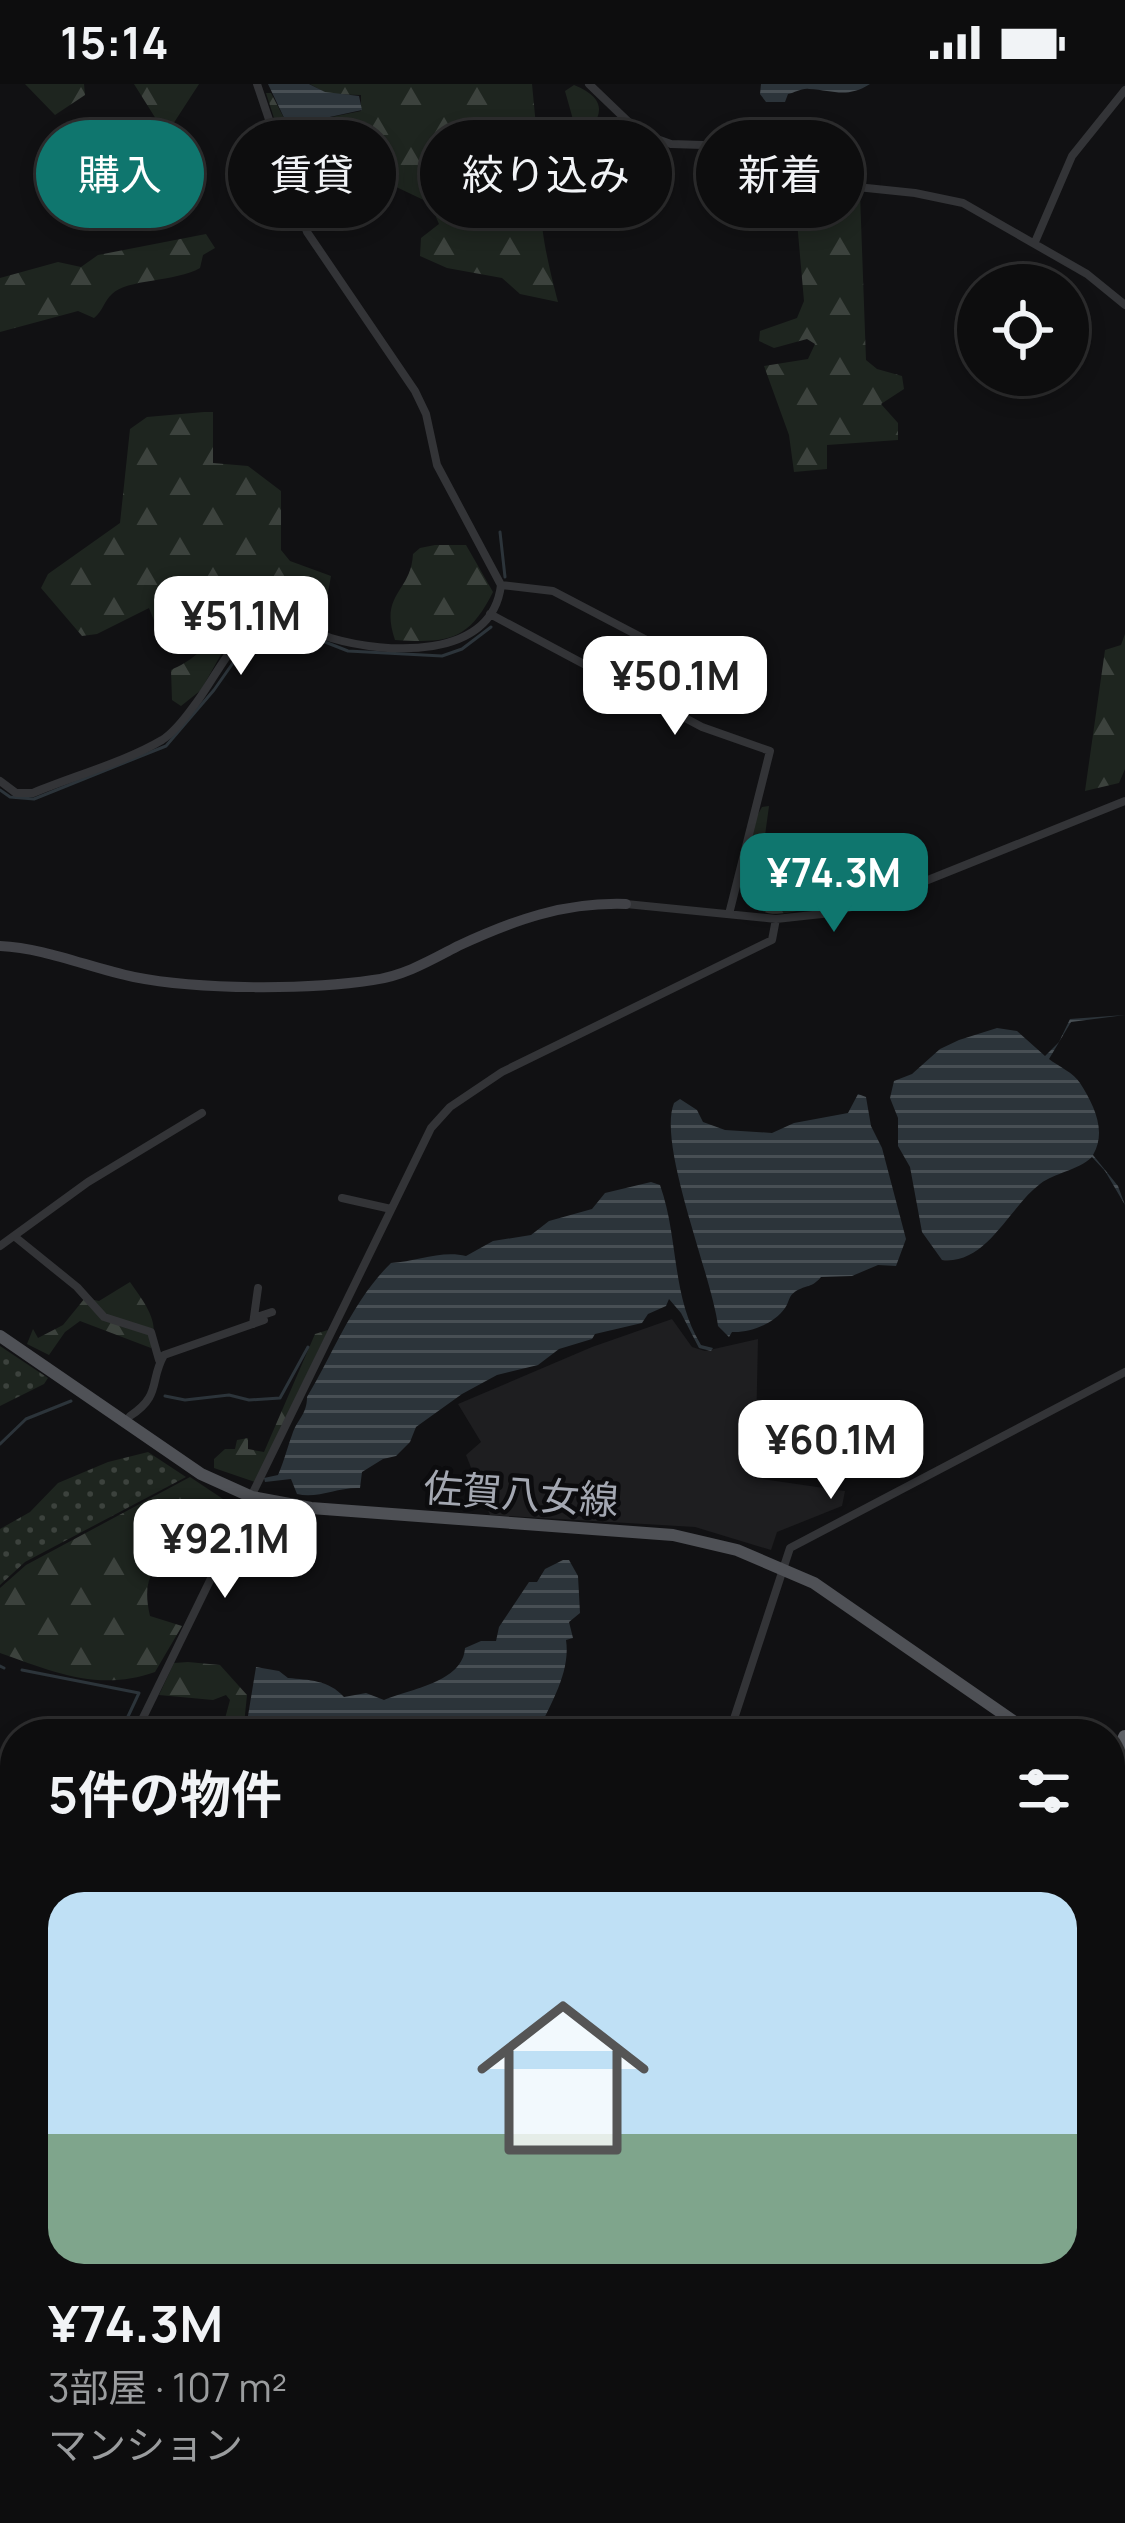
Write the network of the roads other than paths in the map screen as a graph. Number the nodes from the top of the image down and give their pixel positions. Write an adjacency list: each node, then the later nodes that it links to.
1 (257, 84): 6 (street)
2 (589, 84): 4 (street)
3 (1125, 91): 4 (street)
4 (1035, 242): 5 (street)
5 (1125, 305)
6 (501, 585): 7 (street); 8 (street)
7 (490, 614): 9 (street); 12 (street)
8 (681, 658)
9 (0, 782)
10 (1125, 801): 13 (street)
11 (626, 904): 12 (street); 14 (street)
12 (729, 914): 13 (street)
13 (776, 919): 17 (street)
14 (0, 946)
15 (202, 1113): 18 (street)
16 (342, 1198): 17 (street)
17 (391, 1209): 27 (street)
18 (14, 1237): 19 (street); 24 (street)
19 (0, 1246)
20 (258, 1288): 22 (street)
21 (272, 1312): 22 (street)
22 (257, 1321): 24 (street)
23 (0, 1336): 27 (main road, 佐賀八女線)
24 (159, 1360): 26 (street)
25 (1125, 1372): 28 (street)
26 (130, 1416)
27 (252, 1497): 28 (main road, 佐賀八女線); 29 (street)
28 (782, 1569): 30 (street); 31 (main road, 佐賀八女線)
29 (141, 1719)
30 (734, 1719)
31 (1006, 1719)

